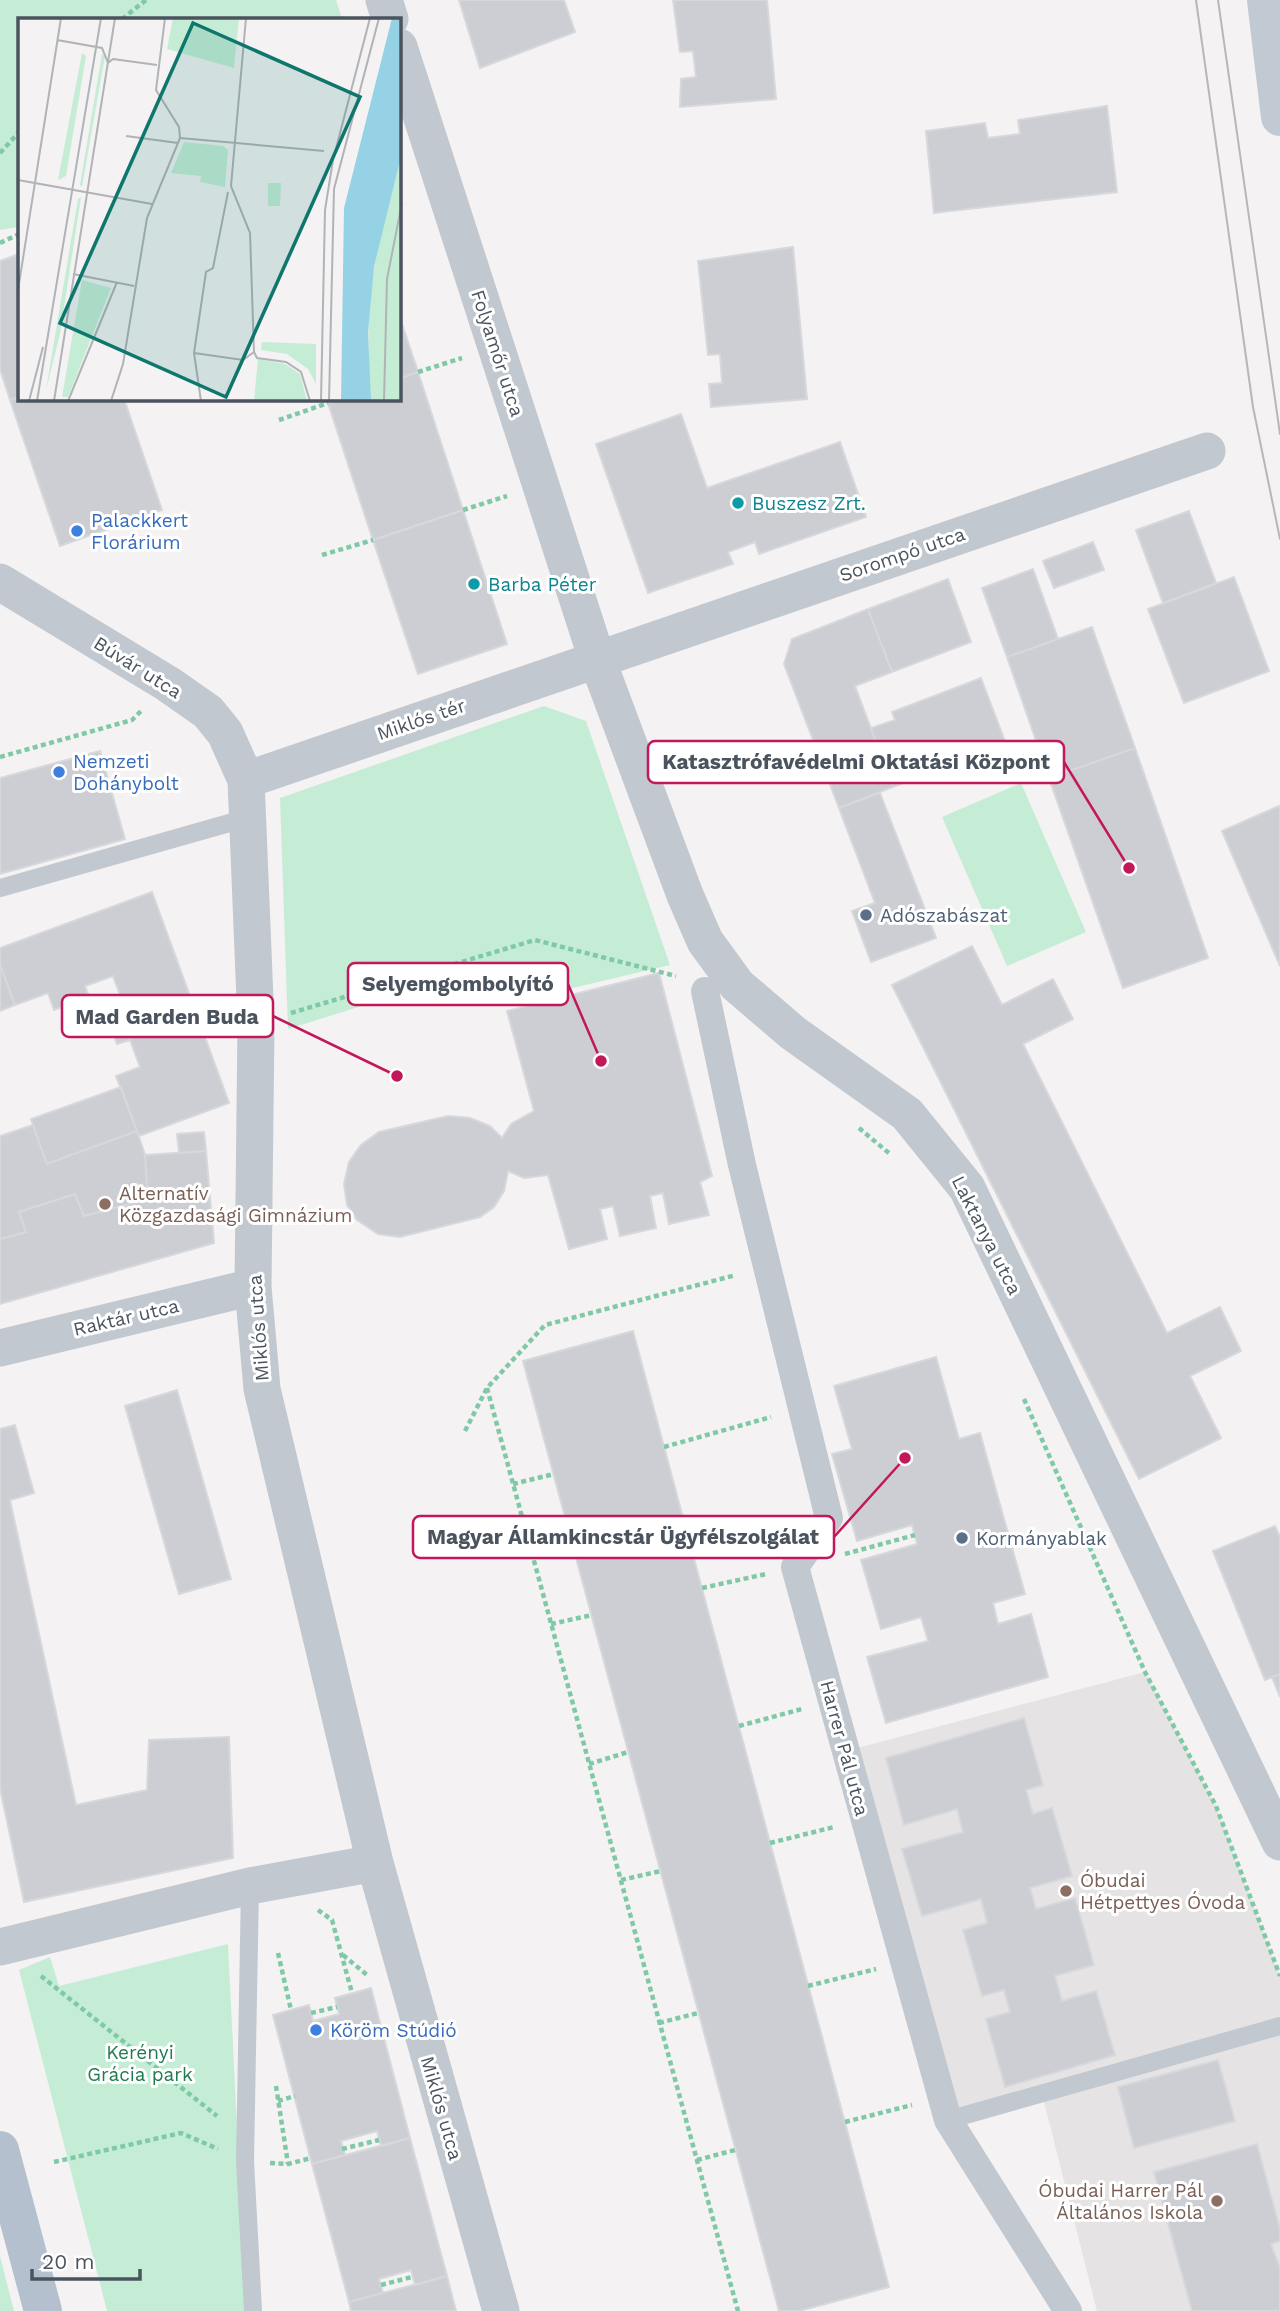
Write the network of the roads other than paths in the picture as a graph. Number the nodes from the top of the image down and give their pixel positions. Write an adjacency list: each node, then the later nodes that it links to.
1 (384, 0): 3 (street)
2 (1266, 0): 5 (main road)
3 (390, 18)
4 (401, 53): 8 (street, Folyamőr utca)
5 (1280, 117)
6 (1207, 451): 8 (street, Sorompó utca)
7 (0, 582): 9 (street, Búvár utca)
8 (597, 659): 9 (street, Miklós tér); 15 (street, Laktanya utca)
9 (246, 780): 10 (street, Miklós utca)
10 (247, 818): 11 (lane); 13 (street, Miklós utca)
11 (0, 888)
12 (705, 991): 20 (street, Harrer Pál utca)
13 (253, 1287): 14 (street, Raktár utca); 16 (street, Miklós utca)
14 (0, 1348)
15 (1280, 1842)
16 (375, 1863): 17 (street); 24 (street, Miklós utca)
17 (250, 1886): 18 (street); 23 (lane)
18 (1, 1947)
19 (1280, 2026): 20 (lane)
20 (945, 2109): 25 (street, Harrer Pál utca)
21 (0, 2150): 22 (main road)
22 (43, 2308)
23 (253, 2311)
24 (501, 2311)
25 (1068, 2311)

